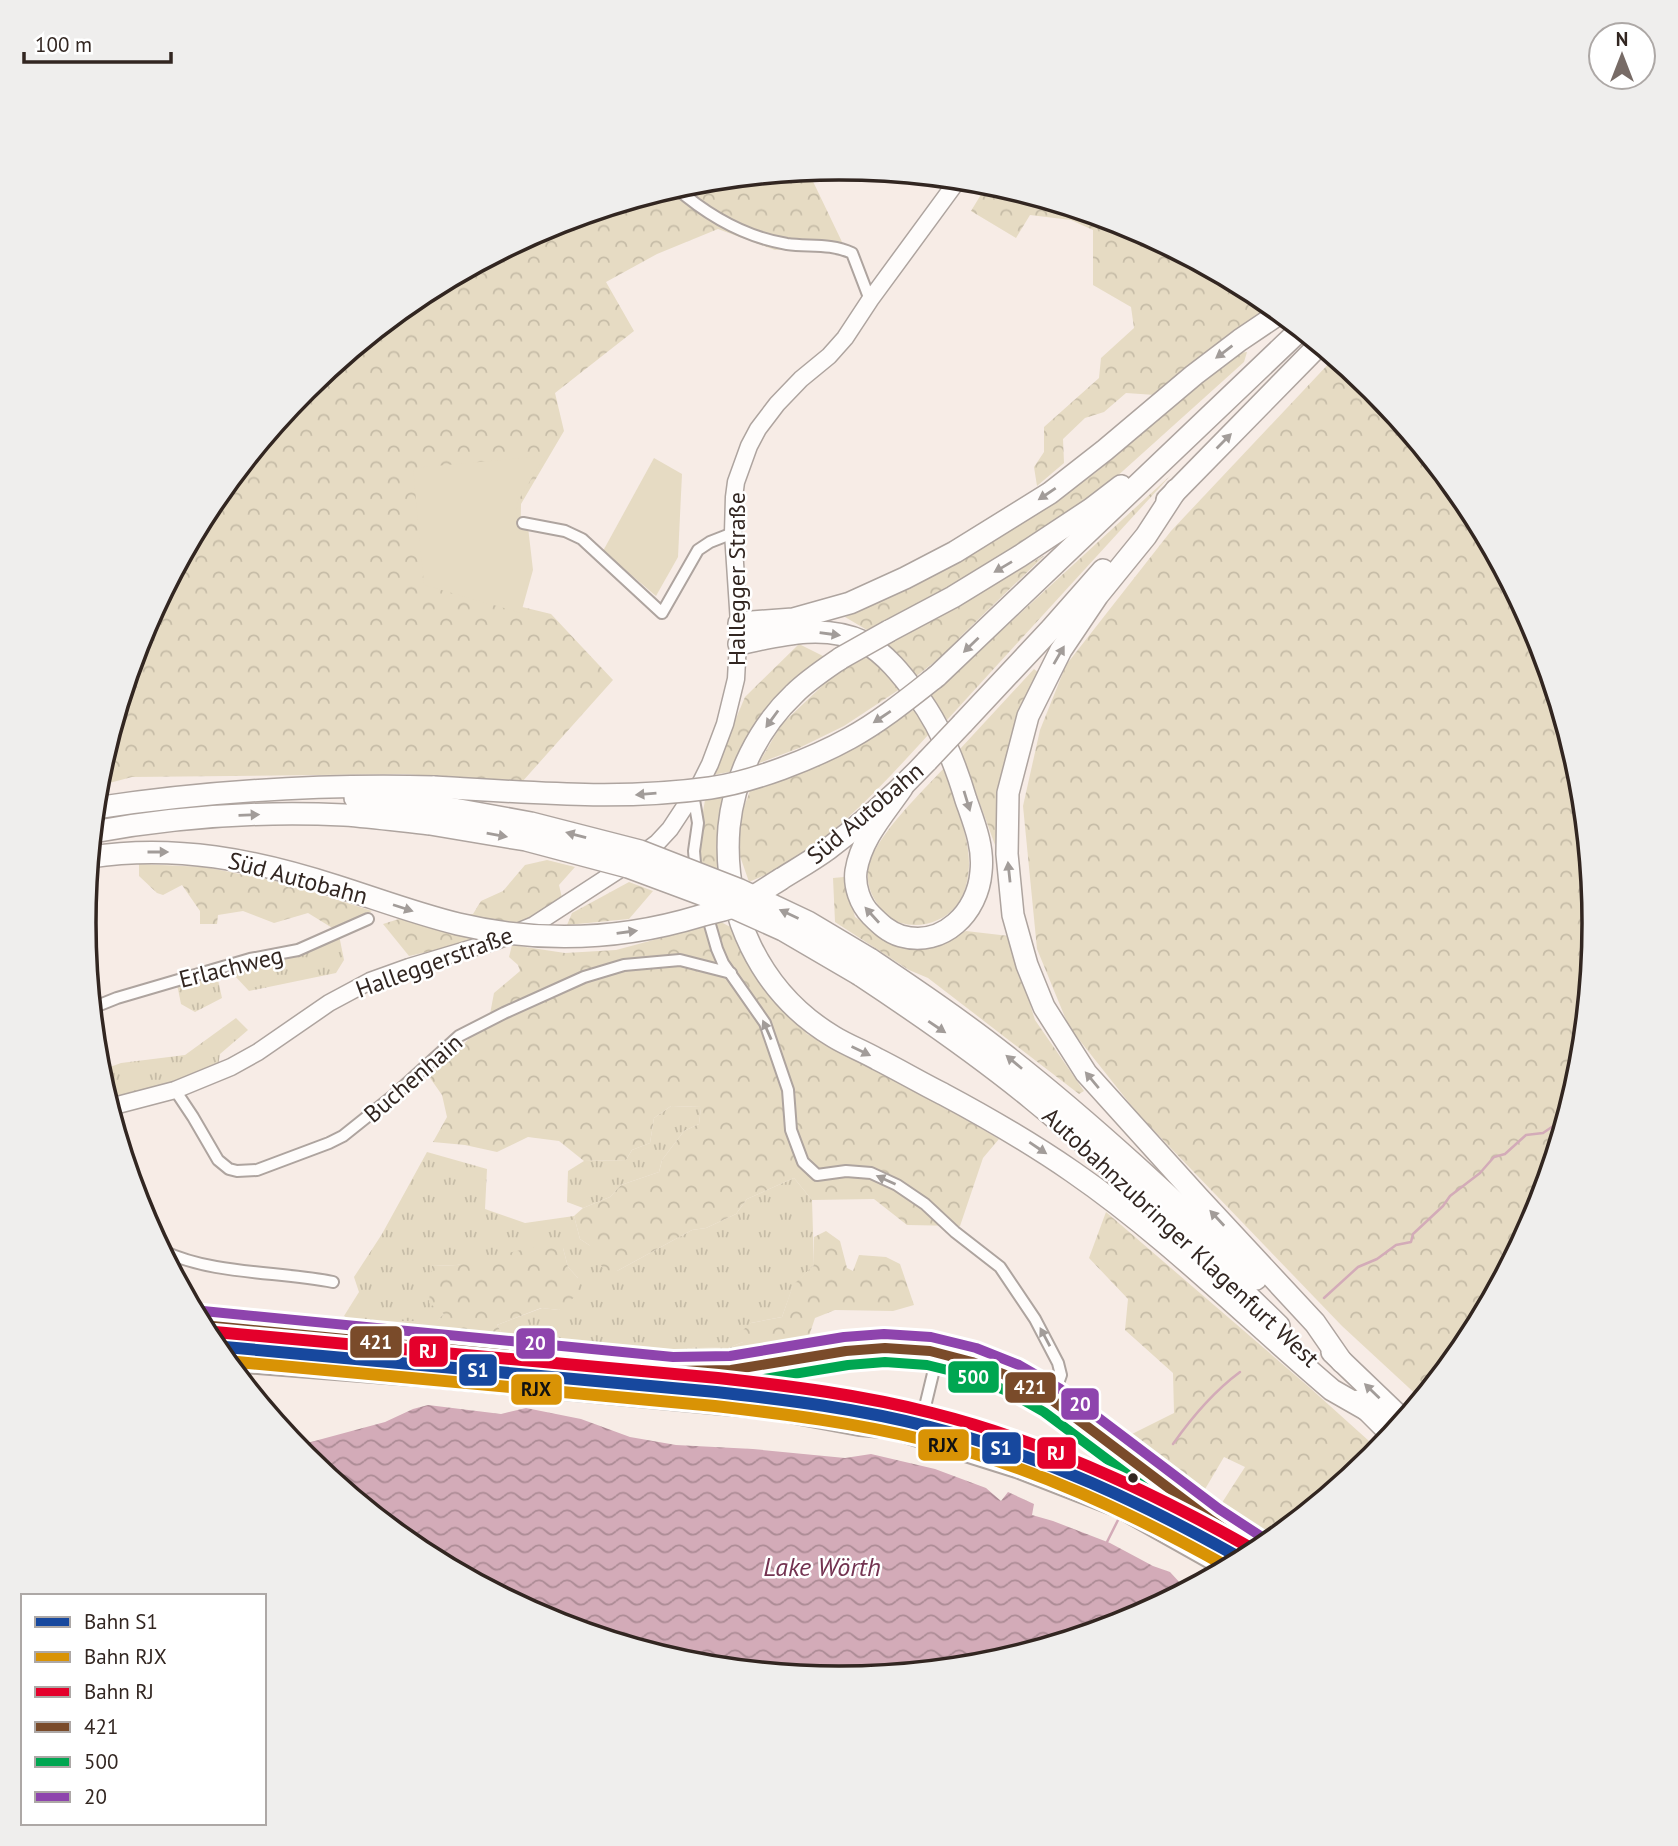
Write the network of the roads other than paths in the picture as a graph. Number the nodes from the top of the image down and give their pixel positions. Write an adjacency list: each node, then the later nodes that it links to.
1 (951, 190): 3 (main road, Hallegger Straße)
2 (687, 197): 3 (street)
3 (870, 300): 10 (main road, Hallegger Straße)
4 (1271, 319): 11 (highway, one-way to 11)
5 (1294, 336): 7 (highway)
6 (1313, 352): 8 (highway, Süd Autobahn, one-way to 6)
7 (1161, 462): 14 (highway, one-way to 14, bridge); 31 (highway, one-way to 31, bridge)
8 (1176, 490): 12 (highway, Süd Autobahn, bridge); 24 (highway, one-way to 8)
9 (523, 523): 10 (street)
10 (733, 533): 11 (main road, Hallegger Straße)
11 (739, 634): 12 (highway, one-way to 12); 13 (main road, Hallegger Straße)
12 (902, 788): 17 (highway, Süd Autobahn, one-way to 12, bridge)
13 (693, 793): 20 (street); 22 (main road, Halleggerstraße)
14 (432, 805): 15 (highway); 16 (highway, Autobahnzubringer Klagenfurt West, one-way to 14); 19 (highway, Autobahnzubringer Klagenfurt West, bridge)
15 (106, 806)
16 (103, 831)
17 (100, 856)
18 (368, 919): 21 (street, Erlachweg)
19 (865, 967): 24 (highway, Autobahnzubringer Klagenfurt West, one-way to 19); 31 (highway, Autobahnzubringer Klagenfurt West, one-way to 31)
20 (731, 973): 22 (street, Buchenhain); 30 (street, one-way to 20)
21 (101, 1004)
22 (175, 1090): 23 (main road, Halleggerstraße)
23 (120, 1105)
24 (1191, 1204): 32 (highway, Autobahnzubringer Klagenfurt West, one-way to 24)
25 (176, 1257): 26 (street)
26 (333, 1282)
27 (215, 1326): 28 (main road)
28 (938, 1353): 30 (main road); 33 (street)
29 (244, 1367): 36 (street)
30 (1052, 1400): 35 (main road)
31 (1367, 1410): 34 (highway, Autobahnzubringer Klagenfurt West)
32 (1396, 1414)
33 (921, 1423)
34 (1384, 1427)
35 (1247, 1544)
36 (1212, 1565)

